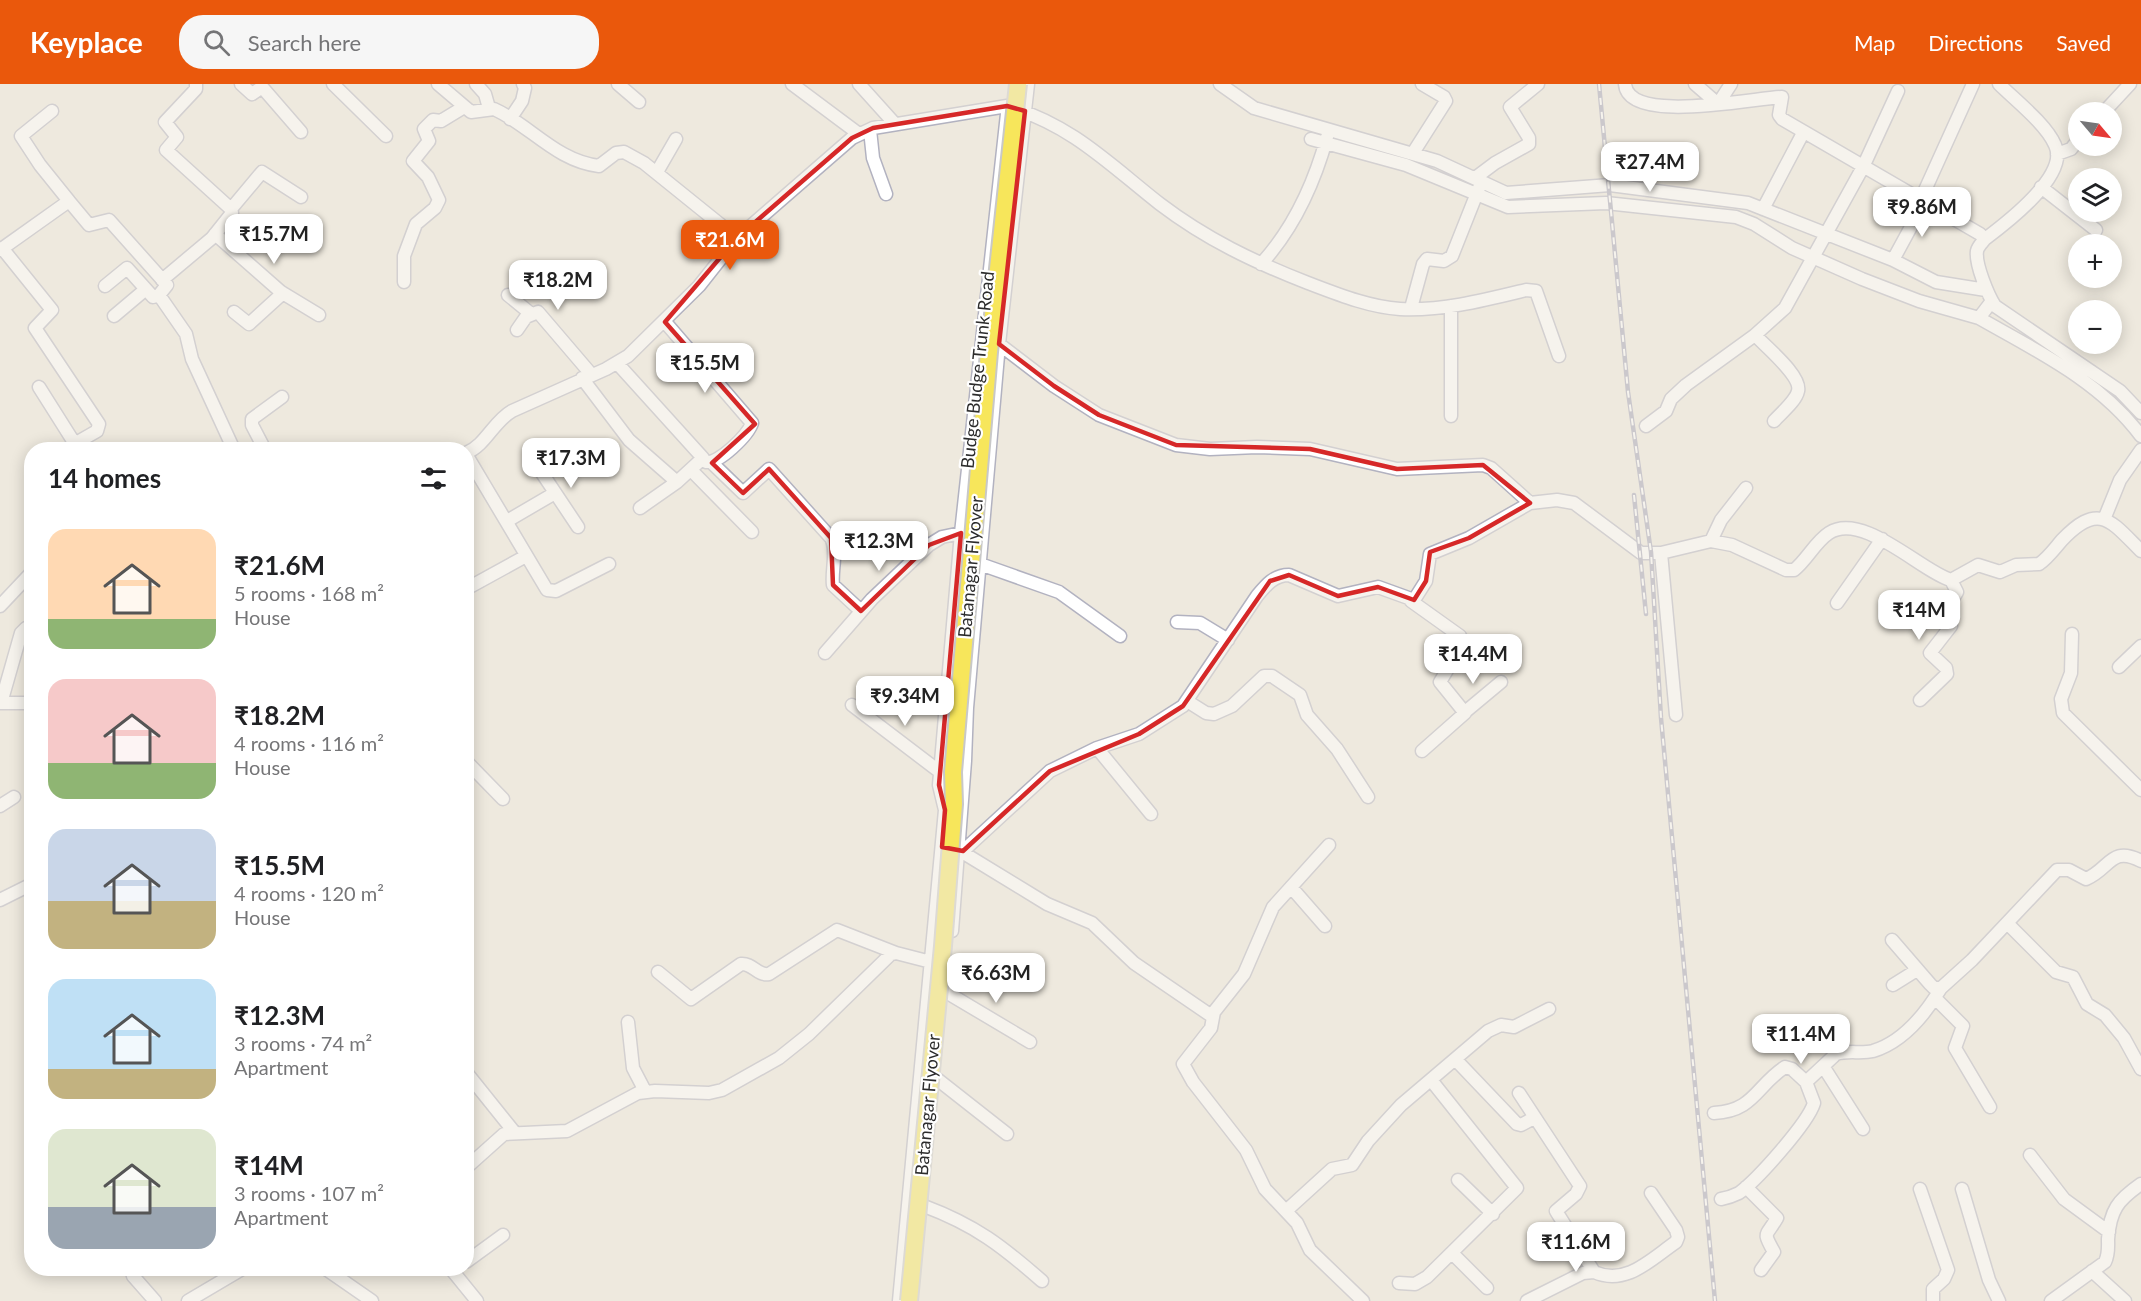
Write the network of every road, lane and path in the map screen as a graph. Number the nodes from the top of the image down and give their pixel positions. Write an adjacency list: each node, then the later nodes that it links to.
1 (196, 84): 52 (street)
2 (241, 84): 34 (street)
3 (333, 84): 37 (street)
4 (438, 84): 27 (street)
5 (476, 84): 28 (street)
6 (523, 84): 31 (street)
7 (618, 84): 23 (street)
8 (792, 84): 35 (street)
9 (859, 84): 32 (street)
10 (1010, 84): 26 (street, Budge Budge Trunk Road)
11 (1018, 84): 217 (main road, Batanagar Flyover, bridge)
12 (1028, 84): 30 (street, Budge Budge Trunk Road)
13 (1220, 84): 33 (street)
14 (1422, 84): 42 (street)
15 (1538, 84): 46 (street)
16 (1625, 84): 25 (street)
17 (1695, 84): 25 (street)
18 (1731, 84): 25 (street)
19 (1973, 84): 50 (street)
20 (1999, 84): 43 (street)
21 (2130, 84): 24 (street)
22 (1898, 91): 44 (street)
23 (639, 102)
24 (2113, 102)
25 (1718, 104): 36 (street)
26 (1008, 106): 30 (street); 32 (street); 109 (street, Budge Budge Trunk Road)
27 (464, 107): 28 (street); 63 (street)
28 (489, 108): 31 (street)
29 (52, 111): 51 (street)
30 (1025, 111): 61 (street); 79 (street, Budge Budge Trunk Road)
31 (510, 118): 45 (street)
32 (895, 124): 35 (street)
33 (1329, 130): 40 (street); 42 (street)
34 (301, 132)
35 (865, 132): 48 (street); 56 (street)
36 (1803, 133): 44 (street); 53 (street)
37 (386, 136)
38 (676, 139): 45 (street)
39 (1311, 139): 40 (street)
40 (1325, 143): 46 (street); 61 (street)
41 (2068, 150): 43 (street)
42 (1413, 153): 46 (street)
43 (2057, 154): 47 (street)
44 (1863, 167): 50 (street); 58 (street)
45 (657, 172): 56 (street)
46 (1478, 187): 53 (street); 58 (street); 71 (street)
47 (2041, 187): 54 (street); 57 (street)
48 (886, 194)
49 (301, 197): 52 (street)
50 (1923, 200): 57 (street); 60 (street)
51 (69, 201): 59 (street); 62 (street)
52 (231, 209): 55 (street)
53 (1764, 209): 58 (street)
54 (2096, 230)
55 (215, 234): 62 (street); 66 (street)
56 (737, 238): 76 (street)
57 (1985, 239): 70 (street)
58 (1819, 247): 60 (street); 70 (street); 78 (street)
59 (1, 249): 91 (street)
60 (1893, 260): 70 (street)
61 (1261, 264): 71 (street)
62 (162, 280): 67 (street)
63 (404, 282)
64 (105, 286): 65 (street)
65 (146, 289): 67 (street); 75 (street)
66 (283, 293): 72 (street); 74 (street)
67 (159, 295): 92 (street)
68 (508, 295): 73 (street)
69 (1451, 306): 71 (street); 80 (street); 86 (street)
70 (1985, 307): 85 (street); 89 (street)
71 (1411, 308)
72 (234, 312)
73 (530, 313): 77 (street); 82 (street)
74 (319, 315)
75 (114, 316)
76 (665, 322): 81 (street); 96 (street)
77 (517, 330)
78 (1755, 335): 87 (street); 88 (street)
79 (999, 344): 103 (street); 116 (street, Budge Budge Trunk Road)
80 (1559, 356)
81 (616, 363): 82 (street); 96 (street)
82 (587, 376): 94 (street); 100 (street)
83 (39, 387): 90 (street)
84 (282, 397): 93 (street)
85 (2141, 413)
86 (1451, 416)
87 (1774, 421)
88 (1646, 426)
89 (2141, 436)
90 (73, 442)
91 (82, 442)
92 (230, 442)
93 (261, 442)
94 (474, 448)
95 (2141, 450): 105 (street)
96 (707, 462): 99 (street); 123 (street)
97 (474, 467): 106 (street)
98 (538, 467): 102 (street)
99 (691, 470): 100 (street); 108 (street)
100 (676, 482): 104 (street)
101 (1746, 488): 111 (street)
102 (555, 493): 106 (street); 107 (street)
103 (1530, 503): 113 (street); 120 (street)
104 (640, 508)
105 (2104, 517): 112 (street); 118 (street)
106 (507, 521): 114 (street)
107 (578, 527)
108 (752, 532)
109 (961, 533): 123 (street); 143 (street, Budge Budge Trunk Road)
110 (1882, 539): 111 (street); 118 (street); 121 (street)
111 (1711, 541): 113 (street)
112 (2141, 551)
113 (1661, 553): 139 (street)
114 (526, 556): 115 (street); 119 (street)
115 (609, 564)
116 (980, 564): 127 (street); 152 (street, Budge Budge Trunk Road)
117 (24, 580): 122 (street)
118 (1951, 580): 133 (street)
119 (474, 585)
120 (1411, 601): 128 (street); 138 (street)
121 (1837, 603)
122 (0, 606)
123 (861, 611): 130 (street)
124 (1177, 622): 128 (street)
125 (24, 630): 135 (street)
126 (2072, 634): 144 (street)
127 (1120, 636)
128 (1228, 640): 134 (street)
129 (2141, 646): 131 (street)
130 (825, 653)
131 (2119, 667)
132 (1501, 682): 138 (street)
133 (1920, 700)
134 (1187, 701): 140 (street); 146 (street)
135 (1, 703): 136 (street)
136 (24, 703)
137 (852, 705): 143 (street)
138 (1465, 712): 141 (street)
139 (1676, 715)
140 (1097, 748): 149 (street); 152 (street)
141 (1422, 751)
142 (474, 769): 147 (street)
143 (940, 772): 151 (street, Budge Budge Trunk Road)
144 (2141, 790)
145 (14, 797): 148 (street)
146 (1368, 797)
147 (503, 799)
148 (0, 806)
149 (1151, 814)
150 (1329, 845): 154 (street)
151 (942, 847): 152 (street); 161 (street, Budge Budge Trunk Road)
152 (961, 850): 165 (street, Budge Budge Trunk Road); 168 (street)
153 (2141, 861): 157 (street)
154 (1291, 887): 158 (street); 168 (street)
155 (24, 888): 156 (street)
156 (0, 900)
157 (2007, 923): 166 (street); 173 (street)
158 (1325, 926)
159 (1892, 940): 162 (street)
160 (896, 952): 161 (street); 163 (street); 178 (street)
161 (931, 962): 216 (street, Budge Budge Trunk Road)
162 (1917, 970): 164 (street); 166 (street)
163 (658, 972)
164 (1893, 985)
165 (946, 992): 170 (street); 174 (street, Budge Budge Trunk Road)
166 (1938, 993): 172 (street); 180 (street)
167 (1549, 1008): 171 (street)
168 (1213, 1017): 196 (street)
169 (628, 1022): 178 (street)
170 (1030, 1042)
171 (1455, 1059): 175 (street); 182 (street)
172 (1823, 1066): 177 (street); 183 (street)
173 (2141, 1070)
174 (937, 1079): 185 (street); 195 (street, Budge Budge Trunk Road)
175 (1431, 1080): 196 (street); 197 (street)
176 (474, 1082): 184 (street)
177 (1806, 1082): 181 (street); 190 (street)
178 (645, 1091): 184 (street)
179 (1519, 1093): 182 (street)
180 (1990, 1107)
181 (1714, 1113)
182 (1534, 1118): 204 (street)
183 (1863, 1129)
184 (515, 1133): 187 (street)
185 (1007, 1134)
186 (2030, 1155): 198 (street)
187 (474, 1160)
188 (1458, 1180): 197 (street)
189 (2141, 1185): 198 (street)
190 (1746, 1187): 194 (street); 202 (street)
191 (1920, 1189): 221 (street)
192 (1962, 1189): 222 (street)
193 (1651, 1193): 204 (street)
194 (1721, 1199)
195 (924, 1206): 209 (street); 218 (street, Budge Budge Trunk Road)
196 (1287, 1210): 219 (street)
197 (1493, 1215): 200 (street)
198 (2109, 1232): 203 (street)
199 (503, 1235): 201 (street)
200 (1452, 1253): 210 (street); 211 (street)
201 (474, 1256)
202 (1761, 1270)
203 (2092, 1271): 223 (street); 224 (street)
204 (1594, 1272): 220 (street)
205 (133, 1276): 212 (street)
206 (230, 1276): 213 (street)
207 (336, 1276): 214 (street)
208 (458, 1276): 215 (street)
209 (1042, 1281)
210 (1399, 1283)
211 (1487, 1288)
212 (155, 1301)
213 (188, 1301)
214 (372, 1301)
215 (477, 1301)
216 (899, 1301)
217 (909, 1301)
218 (915, 1301)
219 (1363, 1301)
220 (1527, 1301)
221 (1933, 1301)
222 (1999, 1301)
223 (2051, 1301)
224 (2125, 1301)

